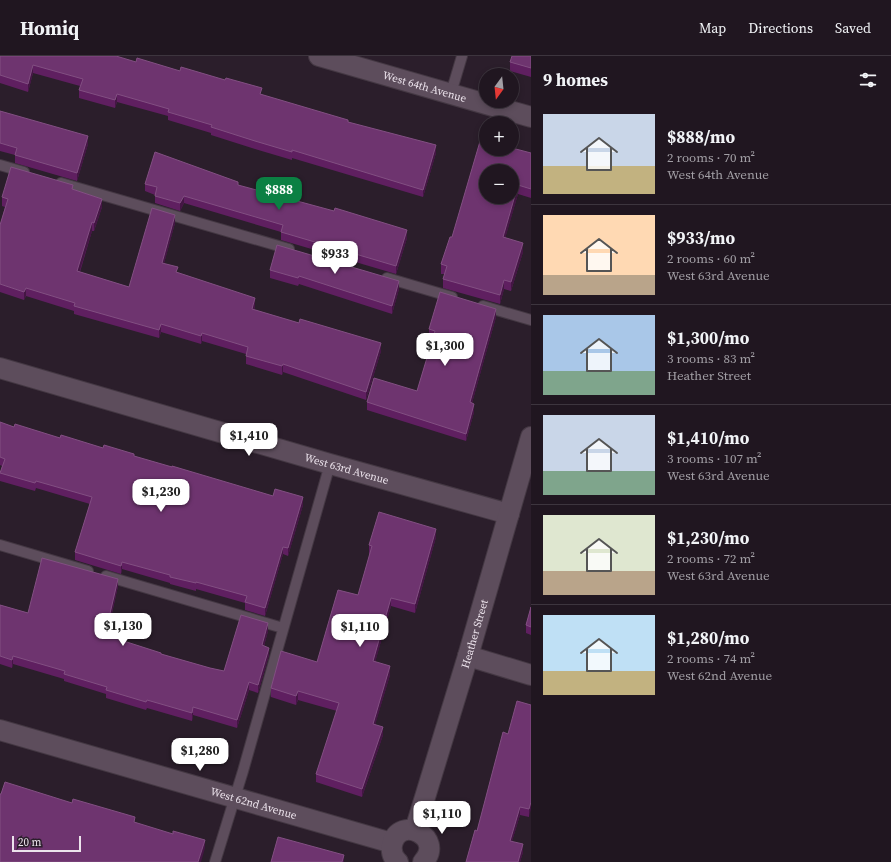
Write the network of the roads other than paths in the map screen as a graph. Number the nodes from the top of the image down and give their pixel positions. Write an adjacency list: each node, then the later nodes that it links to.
1 (319, 56): 3 (street, West 64th Avenue)
2 (462, 56): 3 (lane)
3 (451, 94): 4 (street, West 64th Avenue)
4 (531, 117)
5 (0, 165): 6 (lane)
6 (30, 174)
7 (53, 180): 8 (lane)
8 (296, 251)
9 (379, 275): 10 (lane)
10 (531, 320)
11 (0, 368): 13 (street, West 63rd Avenue)
12 (531, 437): 14 (street, Heather Street)
13 (330, 464): 14 (street, West 63rd Avenue); 16 (lane)
14 (509, 514): 17 (street, Heather Street)
15 (0, 545): 16 (lane)
16 (283, 628): 20 (lane)
17 (468, 656): 18 (street); 21 (street, Heather Street)
18 (531, 675)
19 (0, 730): 20 (street, West 62nd Avenue)
20 (234, 798): 22 (street, West 62nd Avenue); 23 (lane)
21 (415, 830): 22 (street); 25 (street)
22 (392, 843): 24 (street)
23 (215, 862)
24 (398, 862)
25 (423, 862)

